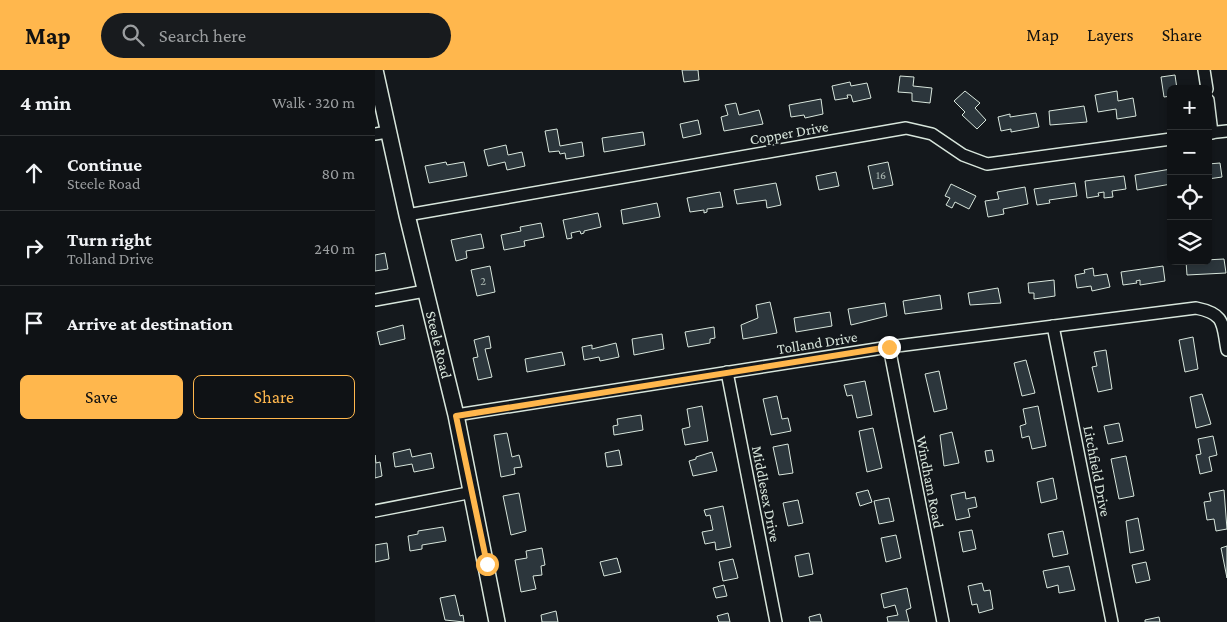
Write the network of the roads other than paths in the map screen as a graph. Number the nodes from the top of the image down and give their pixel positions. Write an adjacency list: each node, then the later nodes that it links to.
1 (375, 70): 5 (street, Steele Road)
2 (1204, 70): 3 (street)
3 (1206, 85)
4 (1227, 131): 6 (street)
5 (381, 133): 8 (street, Steele Road)
6 (1212, 133)
7 (1167, 139): 8 (street, Copper Drive)
8 (407, 215): 9 (street, Steele Road)
9 (425, 291): 10 (street); 15 (street, Steele Road)
10 (375, 300)
11 (1053, 326): 12 (street, Tolland Drive); 13 (street, Tolland Drive); 21 (street, Litchfield Drive)
12 (889, 347): 14 (street, Tolland Drive); 20 (street, Windham Road)
13 (1227, 350)
14 (727, 372): 15 (street, Tolland Drive); 19 (street, Middlesex Drive)
15 (456, 416): 16 (street, Steele Road)
16 (473, 492): 17 (street); 18 (street, Steele Road)
17 (375, 511)
18 (497, 622)
19 (776, 622)
20 (943, 622)
21 (1112, 622)

